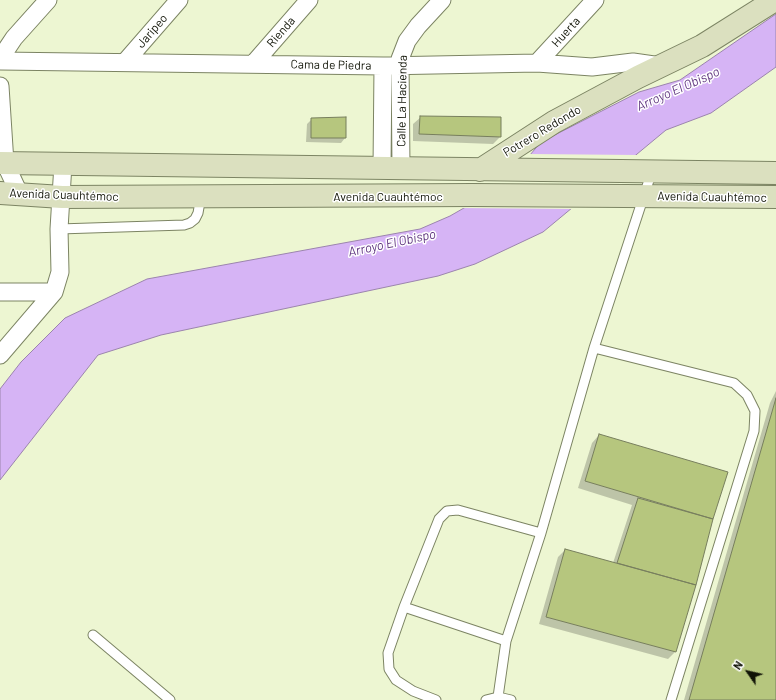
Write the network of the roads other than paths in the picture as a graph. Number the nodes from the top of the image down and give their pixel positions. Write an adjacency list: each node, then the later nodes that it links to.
1 (48, 0): 7 (street)
2 (179, 0): 8 (street, Jaripeo)
3 (309, 0): 9 (street, Rienda)
4 (442, 0): 11 (street, Calle La Hacienda)
5 (595, 0): 10 (street, Huerta)
6 (775, 0): 13 (main road, Potrero Redondo)
7 (0, 60): 8 (street, Cama de Piedra)
8 (125, 62): 9 (street, Cama de Piedra)
9 (254, 63): 12 (street, Cama de Piedra)
10 (537, 64): 11 (street, Cama de Piedra); 13 (street, Cama de Piedra)
11 (401, 65): 12 (street, Cama de Piedra); 17 (street, Calle La Hacienda)
12 (383, 66): 17 (street, Calle La Hacienda)
13 (635, 70): 18 (main road, Potrero Redondo)
14 (0, 86): 15 (street)
15 (2, 163): 16 (main road, Avenida Cuauhtémoc); 21 (street)
16 (63, 164): 17 (main road, Avenida Cuauhtémoc); 22 (street)
17 (391, 168): 18 (main road, Avenida Cuauhtémoc)
18 (490, 168): 19 (main road, Avenida Cuauhtémoc); 24 (main road, Potrero Redondo)
19 (645, 171): 20 (main road, Avenida Cuauhtémoc); 25 (lane)
20 (776, 173)
21 (9, 193): 22 (main road, Avenida Cuauhtémoc)
22 (62, 196): 23 (main road, Avenida Cuauhtémoc); 27 (street)
23 (201, 196): 24 (main road, Avenida Cuauhtémoc); 27 (lane)
24 (463, 196): 25 (main road, Avenida Cuauhtémoc)
25 (637, 196): 26 (main road, Avenida Cuauhtémoc); 30 (lane)
26 (776, 198)
27 (60, 228): 29 (street)
28 (0, 292): 29 (street)
29 (54, 292): 31 (street)
30 (594, 348): 32 (lane); 41 (lane)
31 (0, 355)
32 (541, 533): 33 (lane); 35 (lane)
33 (404, 607): 35 (lane); 38 (lane)
34 (93, 634): 37 (lane)
35 (506, 641): 36 (lane)
36 (498, 697): 39 (lane); 40 (lane)
37 (170, 700)
38 (436, 700)
39 (486, 700)
40 (511, 700)
41 (671, 700)

